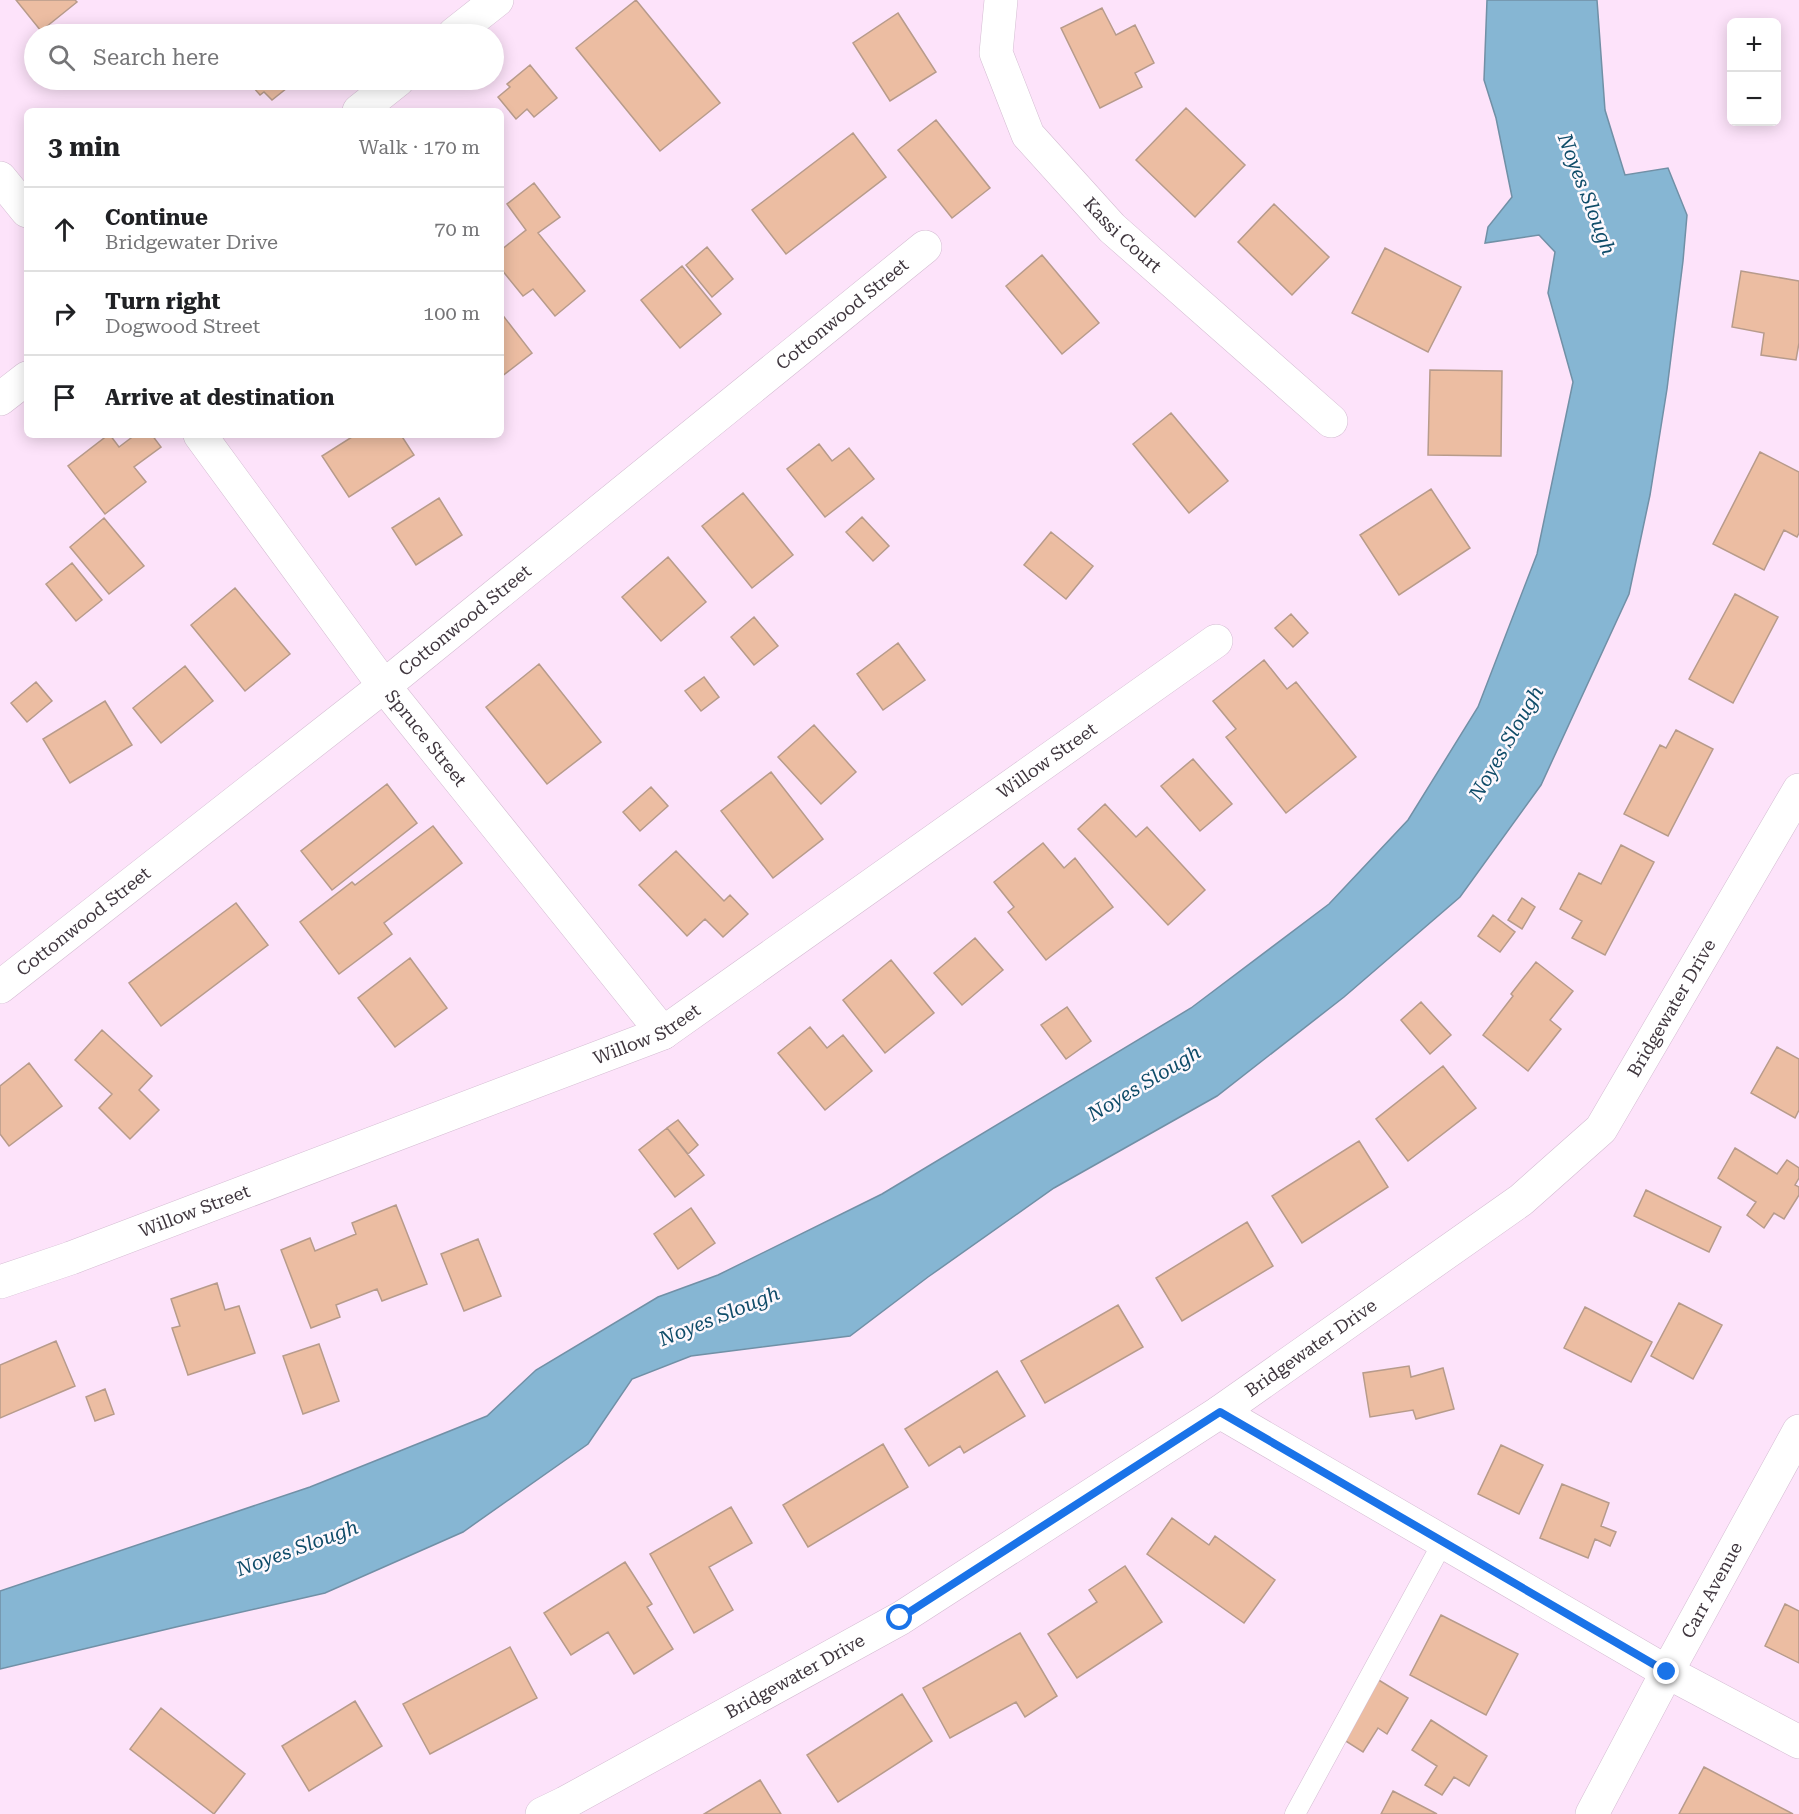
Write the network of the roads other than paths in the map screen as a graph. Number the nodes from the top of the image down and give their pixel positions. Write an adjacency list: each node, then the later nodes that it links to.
1 (497, 0): 3 (street)
2 (1000, 0): 11 (street, Kassi Court)
3 (467, 24)
4 (385, 90): 5 (street)
5 (363, 108)
6 (0, 178): 7 (street)
7 (24, 207)
8 (925, 248): 14 (street, Cottonwood Street)
9 (24, 380): 10 (street)
10 (0, 399)
11 (1331, 421)
12 (202, 438): 14 (street, Spruce Street)
13 (1216, 641): 17 (street, Willow Street)
14 (384, 686): 16 (street, Cottonwood Street); 17 (street, Spruce Street)
15 (1799, 790): 19 (street, Bridgewater Drive)
16 (0, 987)
17 (663, 1033): 18 (street, Willow Street)
18 (0, 1282)
19 (1220, 1412): 21 (street); 24 (street, Bridgewater Drive)
20 (1799, 1431): 22 (street, Carr Avenue)
21 (1443, 1542): 22 (street); 25 (lane)
22 (1667, 1672): 23 (street); 26 (street, Carr Avenue)
23 (1799, 1742)
24 (542, 1814)
25 (1295, 1814)
26 (1592, 1814)

